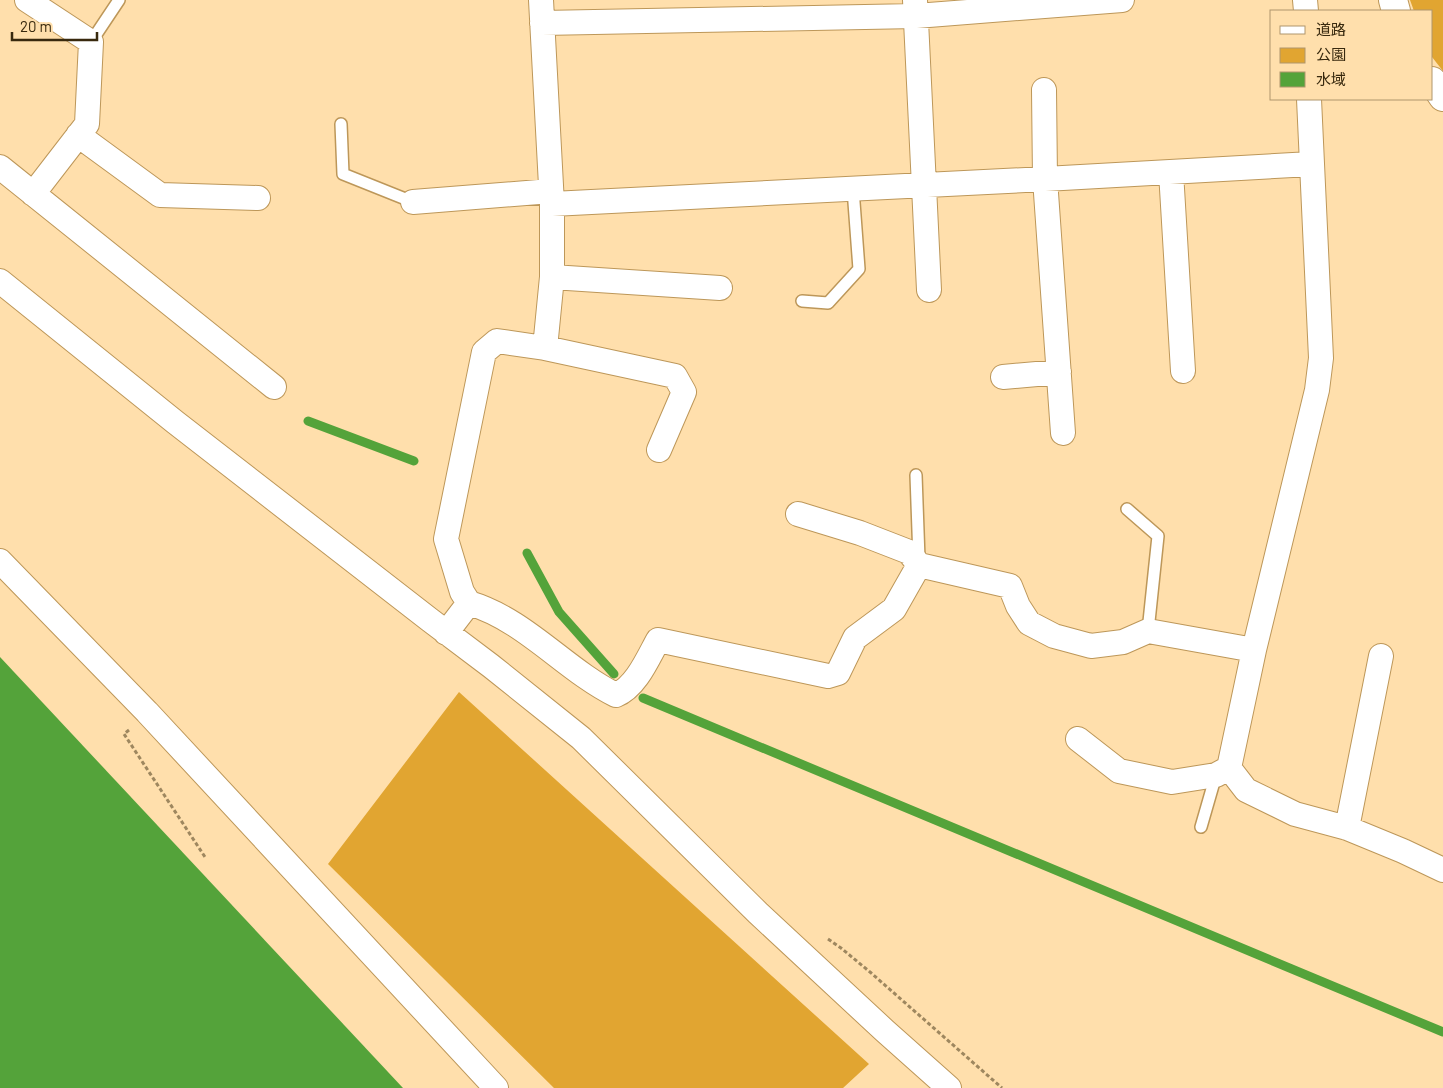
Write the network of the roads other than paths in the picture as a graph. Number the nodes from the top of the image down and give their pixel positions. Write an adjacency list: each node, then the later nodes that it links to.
1 (27, 0): 6 (street)
2 (120, 0): 6 (lane)
3 (1122, 0): 4 (street)
4 (915, 8): 5 (street); 17 (street)
5 (542, 11): 20 (street)
6 (91, 42): 12 (street)
7 (1433, 82): 9 (street)
8 (1044, 90): 16 (street)
9 (1443, 97)
10 (1309, 100): 13 (street)
11 (340, 124): 22 (lane)
12 (78, 135): 19 (street); 21 (street)
13 (1311, 164): 15 (street); 43 (street)
14 (0, 168): 19 (street)
15 (1171, 172): 16 (street); 29 (street)
16 (1045, 180): 17 (street); 30 (street)
17 (924, 185): 18 (street); 26 (street)
18 (853, 189): 20 (street); 27 (lane)
19 (33, 194): 32 (street)
20 (552, 197): 22 (street); 23 (street)
21 (258, 198)
22 (413, 202)
23 (552, 277): 25 (street); 28 (street)
24 (0, 281): 42 (street)
25 (720, 288)
26 (929, 290)
27 (802, 300)
28 (545, 348): 34 (street); 40 (street)
29 (1183, 371)
30 (1059, 372): 31 (street); 33 (street)
31 (1003, 377)
32 (274, 386)
33 (1064, 432)
34 (658, 450)
35 (916, 475): 39 (lane)
36 (1127, 509): 41 (lane)
37 (798, 514): 39 (street)
38 (0, 561): 50 (street)
39 (919, 565): 40 (street); 41 (street)
40 (469, 603): 42 (street)
41 (1148, 631): 43 (street)
42 (446, 633): 51 (street)
43 (1254, 650): 46 (street)
44 (1381, 656): 48 (street)
45 (1078, 739): 46 (street)
46 (1223, 771): 47 (lane); 48 (street)
47 (1201, 827)
48 (1347, 828): 49 (street)
49 (1443, 870)
50 (496, 1088)
51 (949, 1088)

